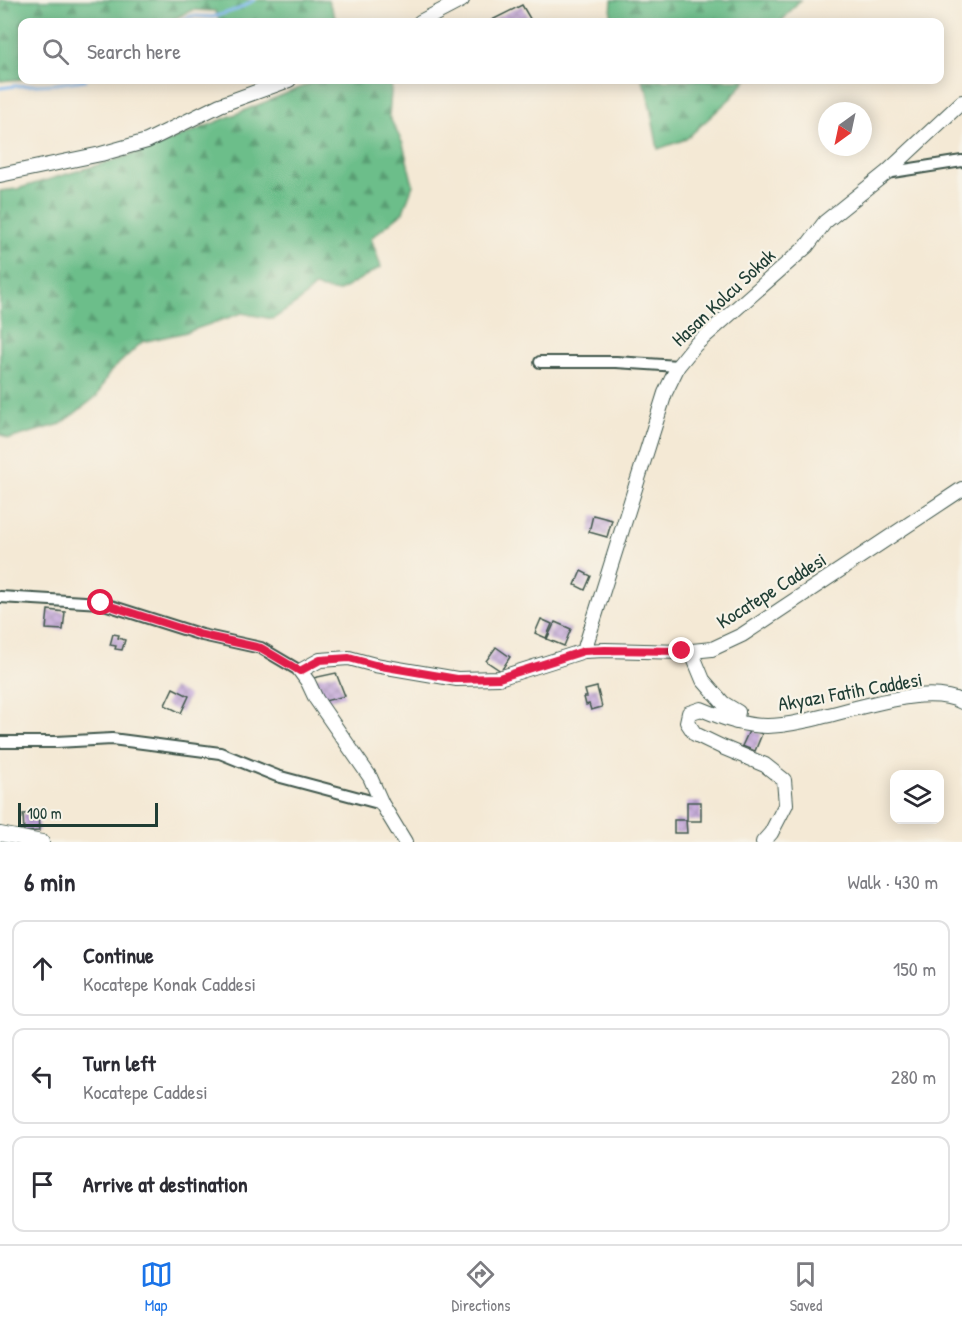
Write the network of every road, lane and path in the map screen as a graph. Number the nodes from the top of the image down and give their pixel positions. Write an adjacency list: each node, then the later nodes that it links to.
1 (462, 0): 2 (main road)
2 (428, 18)
3 (278, 84): 7 (main road)
4 (962, 102): 6 (main road, Hasan Kolcu Sokak)
5 (962, 161): 6 (street)
6 (886, 173): 9 (main road, Hasan Kolcu Sokak)
7 (0, 175)
8 (540, 362): 9 (street)
9 (678, 366): 12 (main road, Hasan Kolcu Sokak)
10 (962, 489): 13 (main road, Kocatepe Caddesi)
11 (0, 597): 14 (street)
12 (584, 651): 13 (main road, Kocatepe Caddesi); 14 (main road, Kocatepe Caddesi)
13 (691, 651): 16 (main road)
14 (300, 671): 18 (main road)
15 (962, 702): 16 (main road, Akyazı Fatih Caddesi)
16 (736, 723): 22 (main road, Akyazı Fatih Caddesi)
17 (0, 742): 18 (street)
18 (382, 804): 21 (main road)
19 (0, 834): 20 (main road)
20 (36, 841)
21 (405, 842)
22 (763, 842)

